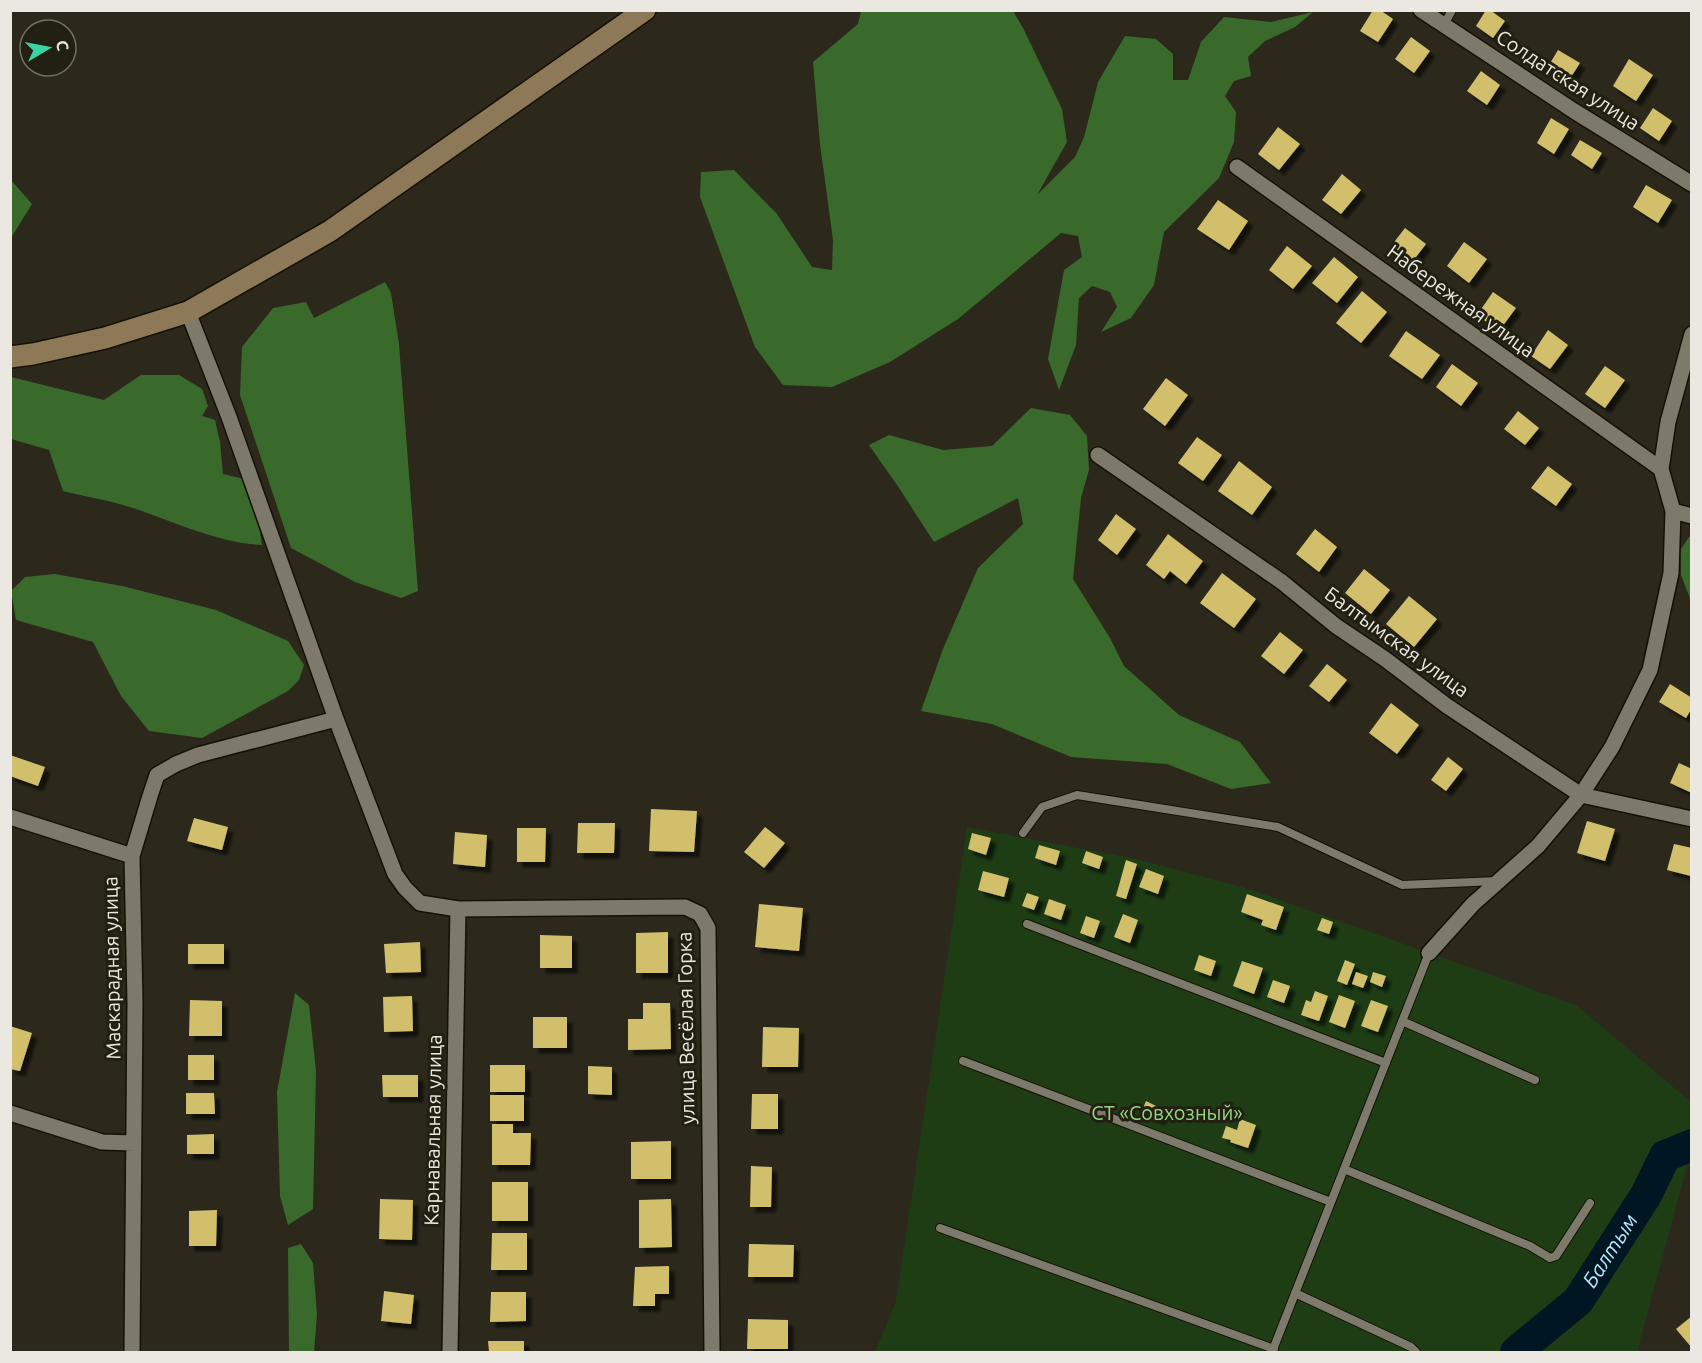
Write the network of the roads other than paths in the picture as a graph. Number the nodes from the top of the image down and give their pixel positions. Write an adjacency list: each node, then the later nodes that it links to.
1 (645, 10): 7 (street)
2 (1421, 10): 4 (street, Солдатская улица)
3 (1452, 10): 4 (lane)
4 (1444, 25): 6 (street, Солдатская улица)
5 (1237, 167): 11 (street, Набережная улица)
6 (1692, 184)
7 (188, 312): 9 (street); 14 (street)
8 (1692, 334): 11 (street)
9 (10, 357)
10 (1098, 455): 15 (street, Балтымская улица)
11 (1661, 469): 12 (street)
12 (1673, 512): 13 (street); 15 (street)
13 (1692, 516)
14 (336, 719): 19 (street, Маскарадная улица); 21 (street, улица Весёлая Горка)
15 (1581, 795): 17 (street, Балтымская улица); 20 (street)
16 (10, 818): 19 (street)
17 (1692, 819)
18 (1023, 833): 20 (lane)
19 (132, 856): 29 (street, Маскарадная улица)
20 (1498, 881): 23 (street)
21 (458, 909): 37 (street, Карнавальная улица); 38 (street, улица Весёлая Горка)
22 (1027, 924): 26 (lane)
23 (1429, 953): 24 (lane)
24 (1402, 1021): 26 (lane); 27 (lane)
25 (963, 1061): 31 (lane)
26 (1386, 1063): 30 (lane)
27 (1535, 1080)
28 (10, 1113): 29 (street)
29 (133, 1143): 36 (street, Маскарадная улица)
30 (1344, 1169): 31 (lane); 32 (lane)
31 (1331, 1202): 34 (lane)
32 (1590, 1203)
33 (940, 1228): 35 (lane)
34 (1295, 1293): 35 (lane); 39 (lane)
35 (1273, 1351)
36 (132, 1353)
37 (450, 1353)
38 (712, 1353)
39 (1416, 1353)

